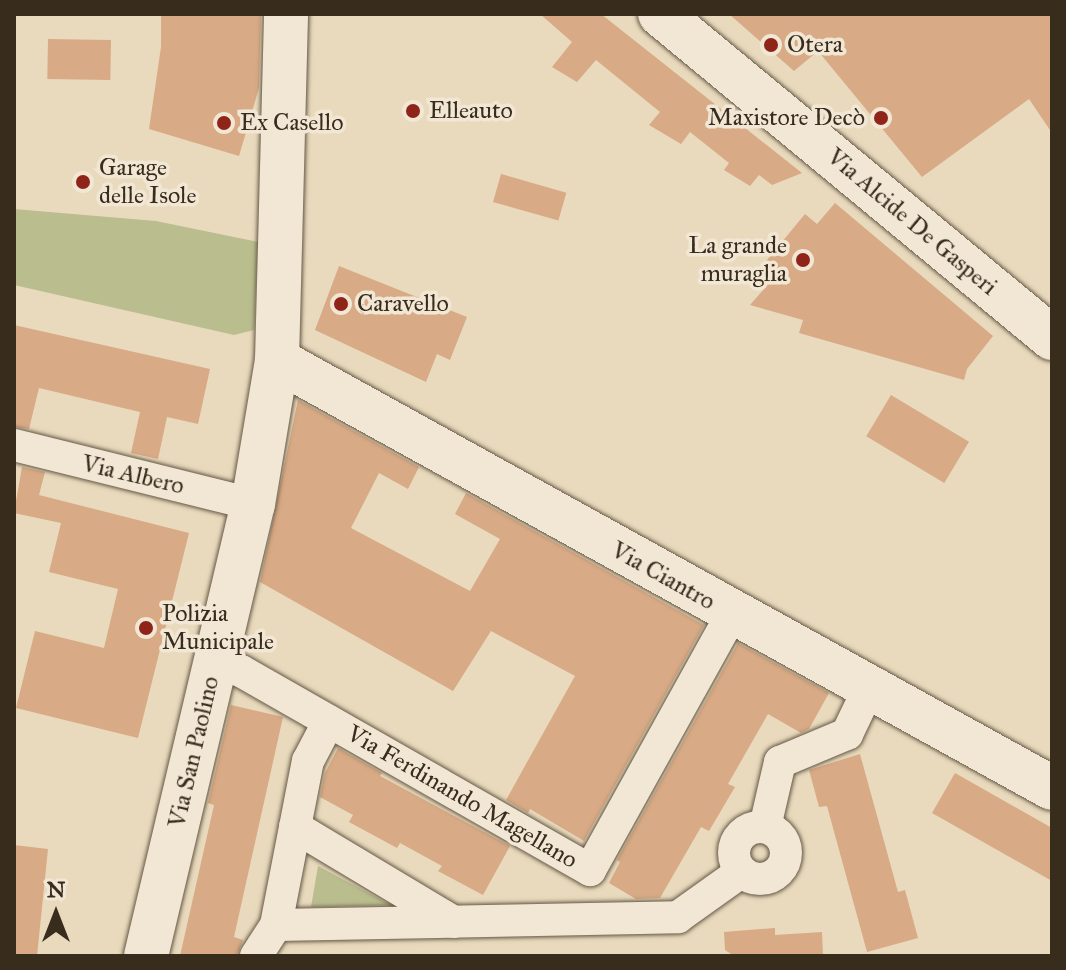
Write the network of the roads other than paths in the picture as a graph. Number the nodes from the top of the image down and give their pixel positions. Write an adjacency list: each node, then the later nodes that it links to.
1 (286, 14): 4 (street, Via San Paolino)
2 (660, 14): 3 (street, Via Alcide De Gasperi)
3 (1052, 338)
4 (277, 360): 6 (street, Via San Paolino); 7 (street, Via Ciantro)
5 (14, 445): 6 (street, Via Albero)
6 (253, 504): 8 (street, Via San Paolino)
7 (732, 614): 9 (street, Via Ciantro); 10 (street, Via Ferdinando Magellano)
8 (215, 663): 10 (street, Via Ferdinando Magellano); 15 (street, Via San Paolino)
9 (869, 688): 11 (street, Via Ciantro); 13 (street)
10 (329, 721): 12 (street, Via Ferdinando Magellano)
11 (1052, 788)
12 (295, 827): 13 (street); 14 (street, Via Ferdinando Magellano)
13 (455, 923): 14 (street)
14 (276, 925): 16 (street, Via Ferdinando Magellano)
15 (146, 956)
16 (256, 956)

